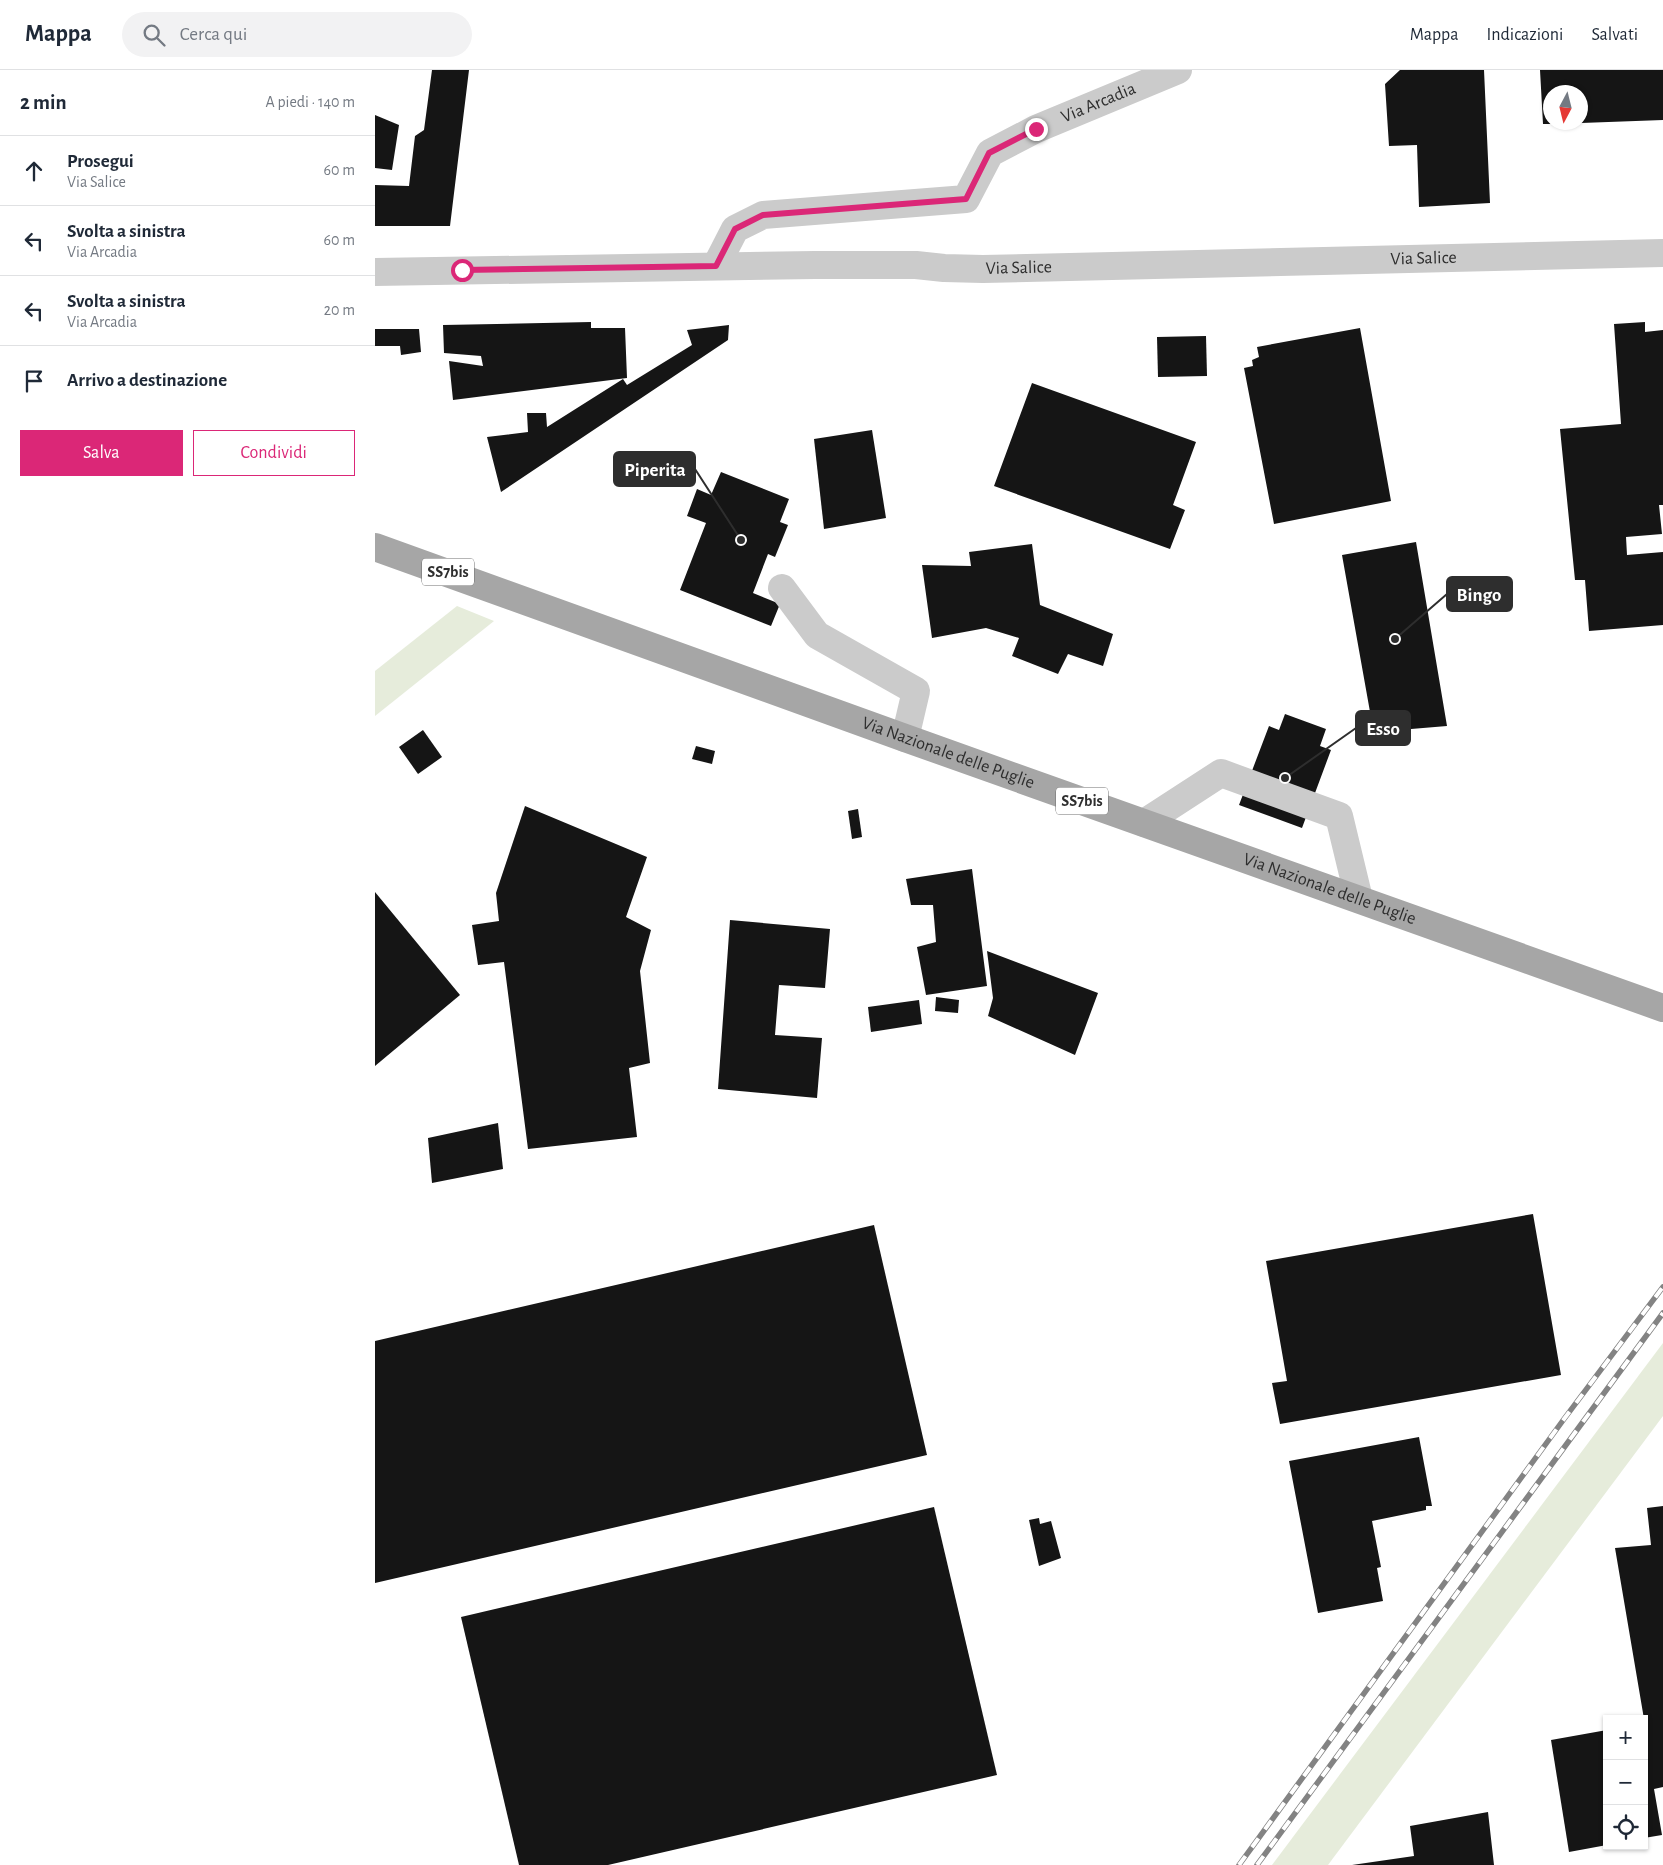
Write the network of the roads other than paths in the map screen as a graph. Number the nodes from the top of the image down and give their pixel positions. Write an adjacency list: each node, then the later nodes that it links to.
1 (1178, 70): 3 (street, Via Arcadia)
2 (1663, 253): 3 (street, Via Salice)
3 (716, 266): 4 (street, Via Salice)
4 (375, 272)
5 (384, 550): 7 (main road, Via Nazionale delle Puglie / SS7bis)
6 (782, 588): 7 (street)
7 (905, 738): 8 (main road, Via Nazionale delle Puglie / SS7bis)
8 (1144, 823): 9 (main road, Via Nazionale delle Puglie / SS7bis); 9 (street)
9 (1359, 900): 10 (main road, Via Nazionale delle Puglie / SS7bis)
10 (1663, 1008)

